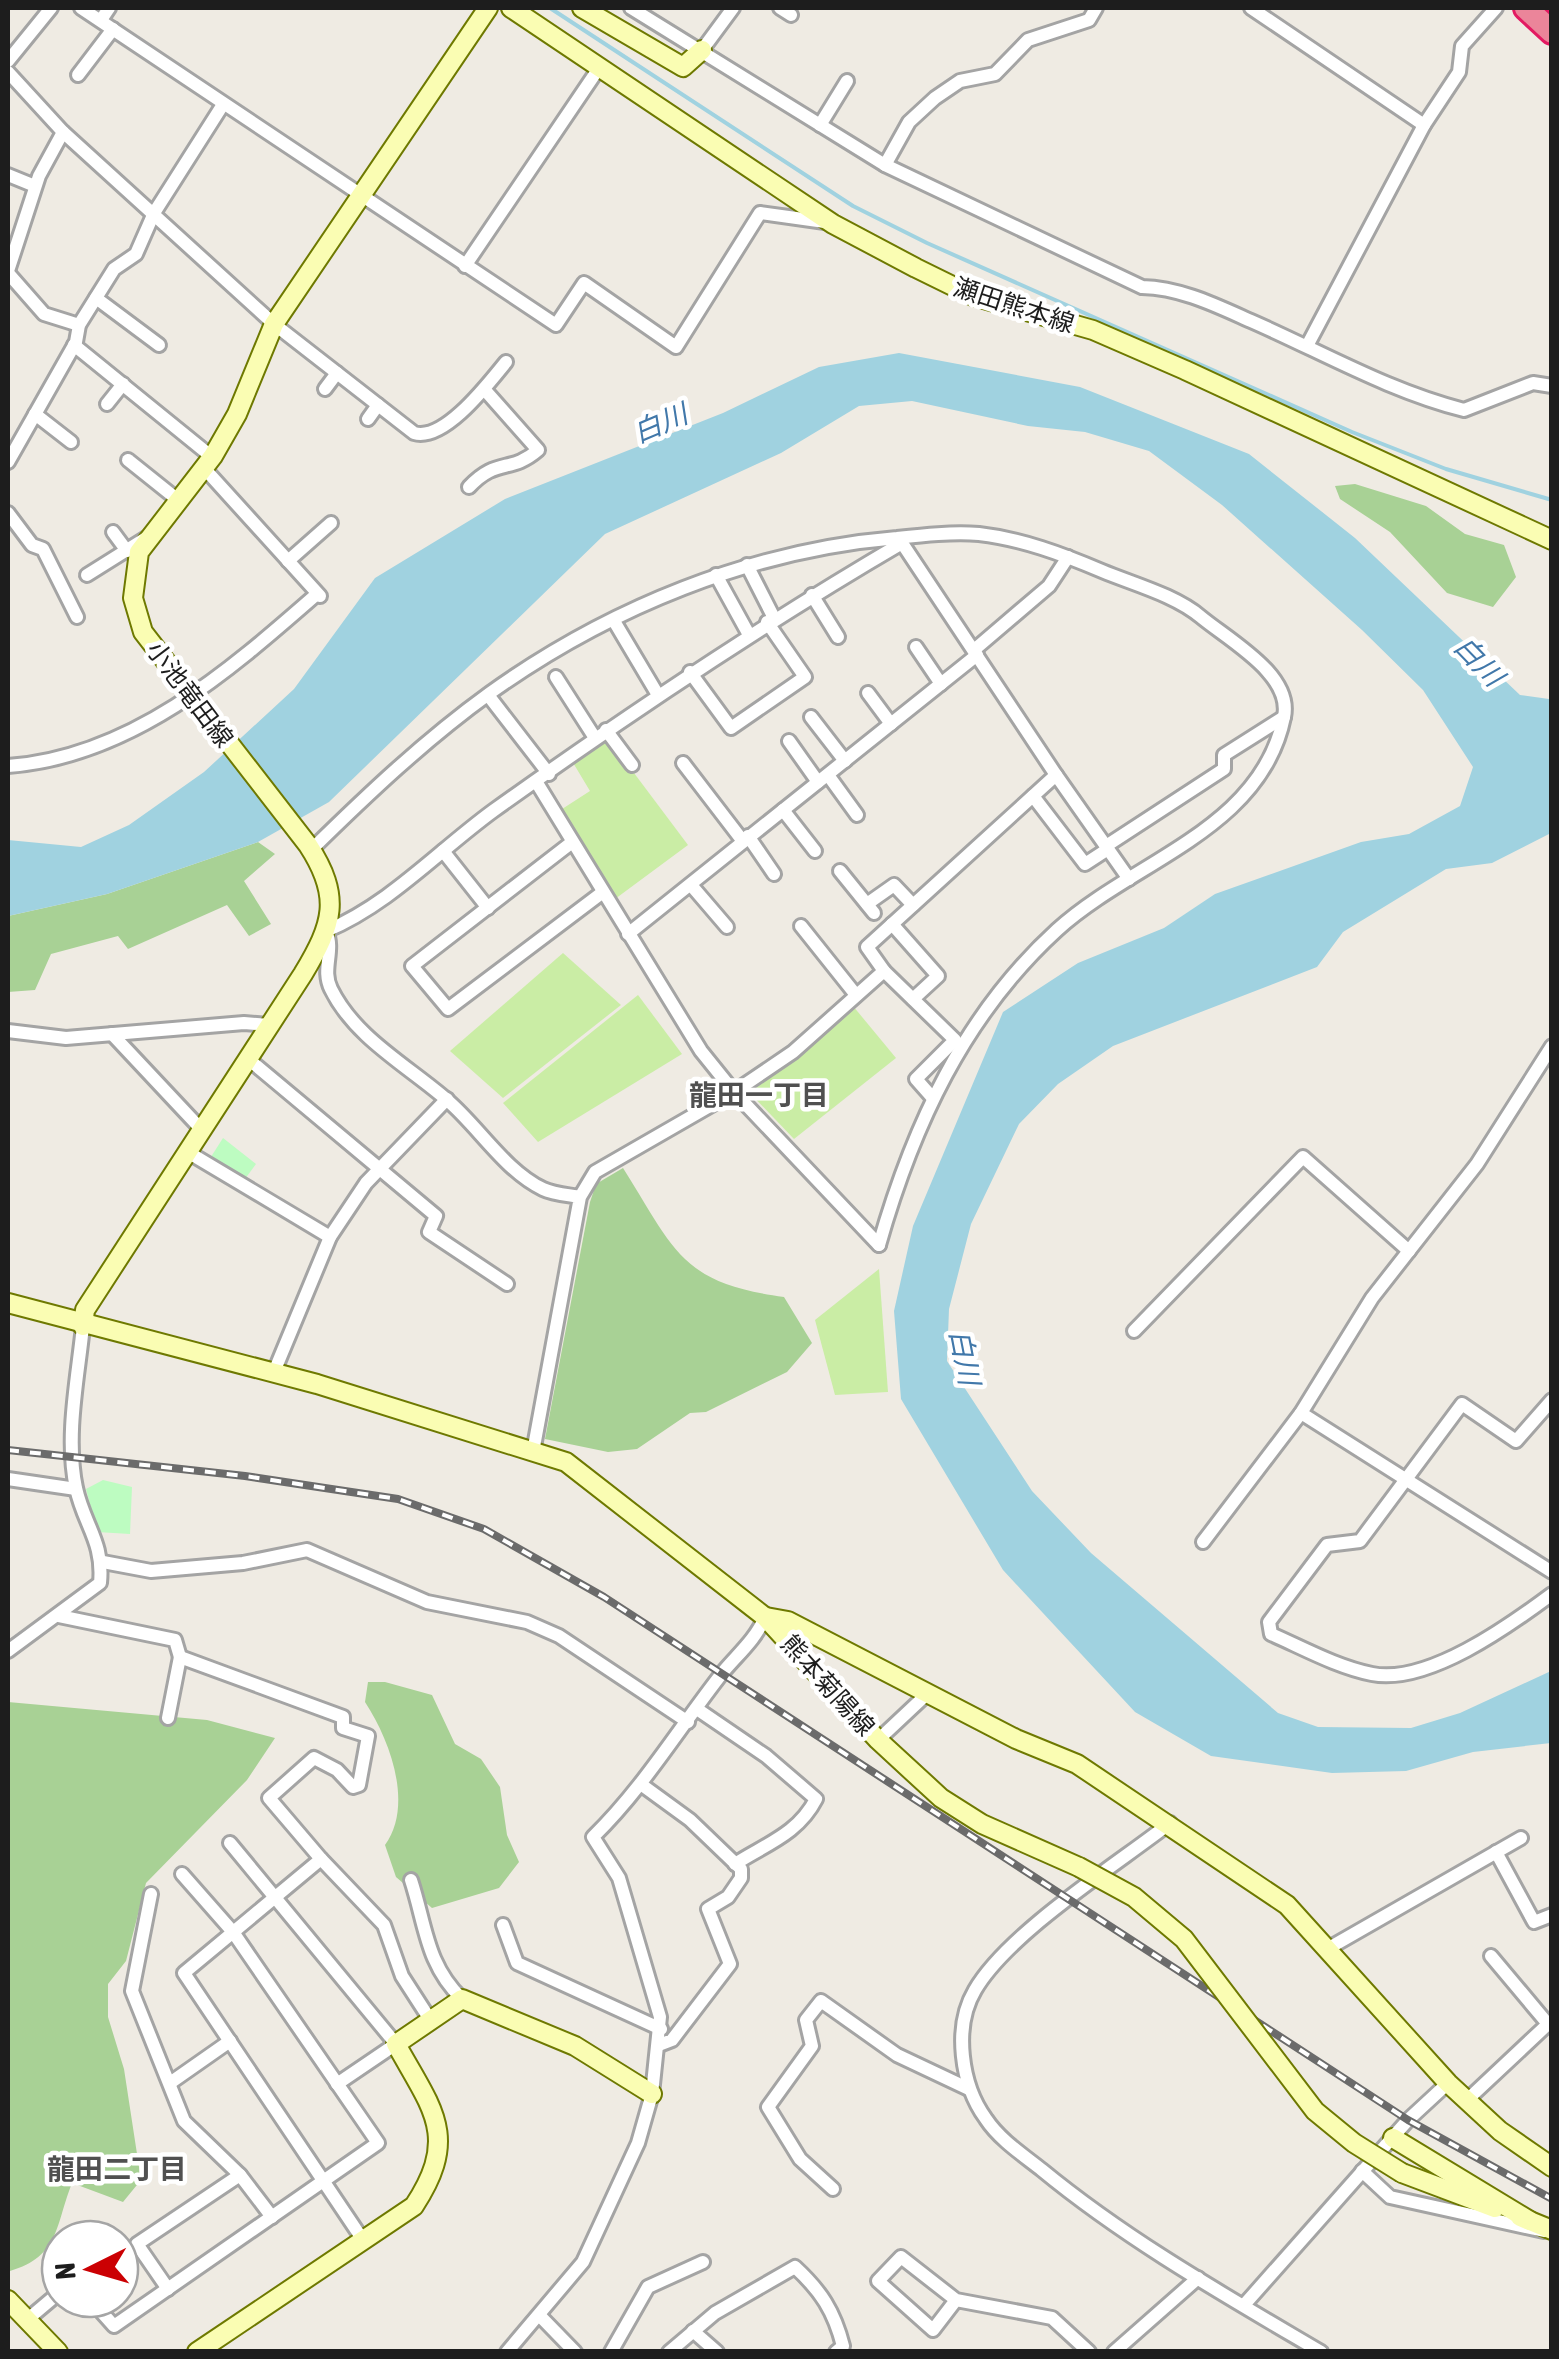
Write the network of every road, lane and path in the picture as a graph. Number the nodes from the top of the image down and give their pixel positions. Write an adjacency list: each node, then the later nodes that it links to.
1 (50, 8): 16 (street)
2 (81, 8): 13 (street)
3 (110, 8): 13 (street)
4 (488, 8): 28 (main road, 小池竜田線)
5 (512, 8): 17 (main road, 瀬田熊本線)
6 (582, 8): 15 (main road)
7 (632, 8): 15 (street)
8 (733, 8): 15 (street)
9 (1096, 8): 25 (street)
10 (1252, 8): 23 (street)
11 (1496, 8): 23 (street)
12 (1526, 8): 14 (highway)
13 (107, 24): 19 (street); 21 (street)
14 (1552, 32)
15 (702, 50): 22 (street)
16 (8, 61)
17 (599, 68): 30 (main road, 瀬田熊本線); 31 (street)
18 (8, 72): 24 (street)
19 (78, 75)
20 (847, 81): 22 (street)
21 (222, 106): 28 (street); 29 (street)
22 (820, 125): 25 (street)
23 (1424, 125): 38 (street)
24 (64, 132): 27 (street); 29 (street)
25 (885, 165): 38 (street)
26 (8, 175): 27 (street)
27 (35, 186): 32 (street)
28 (360, 196): 31 (street); 34 (main road, 小池竜田線)
29 (154, 213): 33 (street); 34 (street)
30 (833, 224): 31 (street); 60 (main road, 瀬田熊本線)
31 (466, 266)
32 (8, 272): 35 (street)
33 (96, 298): 35 (street); 37 (street)
34 (274, 324): 40 (street); 52 (main road, 小池竜田線)
35 (79, 326): 36 (street)
36 (74, 345): 41 (street); 47 (street)
37 (158, 346)
38 (1307, 346): 42 (street)
39 (506, 362): 44 (street)
40 (337, 373): 43 (street); 46 (street)
41 (122, 384): 45 (street); 52 (street)
42 (1552, 386)
43 (325, 389)
44 (484, 389): 46 (street); 53 (street)
45 (106, 404)
46 (378, 405): 48 (street)
47 (35, 414): 49 (street); 51 (street)
48 (368, 420)
49 (71, 442)
50 (128, 460): 54 (street)
51 (8, 462)
52 (208, 463): 54 (main road, 小池竜田線); 63 (street)
53 (469, 487)
54 (178, 500): 58 (main road, 小池竜田線)
55 (8, 513): 68 (street)
56 (331, 523): 63 (street)
57 (113, 532): 61 (street)
58 (148, 537): 61 (street); 80 (main road, 小池竜田線)
59 (902, 540): 62 (street); 64 (street); 67 (street); 74 (street)
60 (1552, 540)
61 (127, 550): 65 (street)
62 (1068, 556): 74 (street); 83 (street)
63 (288, 561): 80 (street)
64 (746, 565): 66 (street); 70 (street)
65 (87, 575)
66 (716, 575): 69 (street); 71 (street)
67 (812, 595): 70 (street); 72 (street)
68 (76, 617)
69 (614, 620): 79 (street); 81 (street)
70 (770, 620): 71 (street); 75 (street)
71 (748, 633): 75 (street)
72 (838, 637)
73 (916, 647): 77 (street)
74 (976, 652): 77 (street); 91 (street)
75 (690, 672): 79 (street)
76 (556, 677): 85 (street)
77 (941, 684): 84 (street)
78 (868, 692): 84 (street)
79 (658, 694): 85 (street)
80 (189, 695): 90 (street); 100 (main road, 小池竜田線)
81 (488, 695): 92 (street); 100 (street)
82 (811, 717): 87 (street)
83 (1284, 717): 99 (street); 105 (street)
84 (891, 724): 87 (street)
85 (600, 734): 89 (street); 92 (street)
86 (788, 741): 93 (street)
87 (844, 761): 93 (street)
88 (683, 763): 97 (street)
89 (632, 765)
90 (8, 766)
91 (1056, 775): 94 (street); 99 (street)
92 (543, 779): 98 (street); 101 (street)
93 (823, 779): 95 (street); 96 (street)
94 (1033, 796): 99 (street); 108 (street)
95 (784, 810): 97 (street); 102 (street)
96 (857, 814)
97 (745, 838): 104 (street); 106 (street)
98 (571, 843): 107 (street); 109 (street)
99 (1107, 848): 105 (street)
100 (311, 850): 113 (main road, 小池竜田線)
101 (443, 851): 109 (street); 113 (street)
102 (815, 851)
103 (840, 871): 108 (street)
104 (774, 874)
105 (1129, 879): 124 (street)
106 (691, 885): 112 (street); 114 (street)
107 (603, 892): 109 (street); 114 (street)
108 (913, 905): 110 (street)
109 (488, 908)
110 (892, 924): 115 (street); 117 (street)
111 (802, 926): 116 (street)
112 (727, 927)
113 (326, 930): 118 (main road, 小池竜田線); 125 (street)
114 (628, 934): 123 (street)
115 (884, 971): 116 (street); 117 (street)
116 (856, 995): 123 (street)
117 (913, 999): 124 (street)
118 (269, 1025): 120 (street); 122 (main road, 小池竜田線)
119 (8, 1031): 120 (street)
120 (112, 1034): 126 (street)
121 (1552, 1046): 131 (street)
122 (247, 1058): 126 (main road, 小池竜田線); 128 (street)
123 (734, 1092): 124 (street); 129 (street)
124 (931, 1096)
125 (447, 1100): 128 (street); 129 (street)
126 (201, 1129): 127 (main road, 小池竜田線)
127 (186, 1152): 130 (street); 134 (main road, 小池竜田線)
128 (380, 1166): 130 (street); 132 (street)
129 (580, 1197): 139 (street)
130 (330, 1238): 136 (street)
131 (1409, 1251): 135 (street); 138 (street)
132 (507, 1284)
133 (8, 1304): 134 (main road, 熊本菊陽線)
134 (83, 1326): 136 (main road, 熊本菊陽線); 142 (street)
135 (1134, 1330)
136 (274, 1372): 139 (main road, 熊本菊陽線)
137 (1552, 1400): 141 (street)
138 (1301, 1413): 141 (street); 143 (street)
139 (533, 1452): 148 (main road, 熊本菊陽線)
140 (8, 1479): 142 (street)
141 (1408, 1481): 145 (street); 146 (street)
142 (76, 1489): 144 (street)
143 (1203, 1542)
144 (102, 1562): 147 (street); 154 (street)
145 (1552, 1572)
146 (1552, 1594)
147 (60, 1616): 149 (street); 150 (street)
148 (765, 1617): 151 (main road); 152 (street); 155 (main road, 熊本菊陽線)
149 (8, 1652)
150 (180, 1657): 153 (street); 161 (street)
151 (927, 1694): 155 (street); 157 (main road)
152 (697, 1709): 154 (street); 162 (street)
153 (168, 1718)
154 (688, 1722): 156 (street)
155 (878, 1740): 191 (main road, 熊本菊陽線, bridge)
156 (642, 1784): 162 (street); 174 (street)
157 (1170, 1823): 170 (main road); 181 (street)
158 (1521, 1838): 160 (street)
159 (230, 1843): 166 (street)
160 (1496, 1852): 167 (street); 170 (street)
161 (321, 1859): 166 (street); 173 (street)
162 (735, 1864): 177 (street)
163 (182, 1874): 169 (street)
164 (411, 1880): 172 (street)
165 (150, 1894): 178 (street)
166 (276, 1896): 169 (street); 176 (street)
167 (1552, 1916)
168 (502, 1925): 174 (street)
169 (233, 1932): 175 (street); 180 (street)
170 (1329, 1948): 179 (main road)
171 (1491, 1956): 183 (street)
172 (462, 1999): 173 (main road); 182 (main road)
173 (431, 2021): 176 (main road)
174 (660, 2029): 177 (street)
175 (230, 2042): 178 (street); 188 (street)
176 (396, 2044): 180 (street); 193 (main road)
177 (660, 2045): 182 (street)
178 (170, 2083): 187 (street)
179 (1448, 2083): 183 (main road); 184 (street)
180 (337, 2084): 188 (street)
181 (969, 2089): 189 (street); 195 (street)
182 (652, 2094): 202 (street)
183 (1466, 2101): 185 (main road)
184 (1393, 2138): 186 (street); 191 (main road)
185 (1552, 2167)
186 (1362, 2170): 192 (street); 199 (street)
187 (240, 2174): 190 (street); 196 (street)
188 (324, 2181): 190 (street); 193 (street)
189 (833, 2189)
190 (272, 2217): 196 (street)
191 (1530, 2221): 192 (main road, 熊本菊陽線)
192 (1552, 2231)
193 (363, 2240): 206 (main road)
194 (703, 2262): 209 (street)
195 (1198, 2278): 199 (street); 214 (street)
196 (168, 2289): 200 (street)
197 (8, 2300): 203 (main road)
198 (956, 2300): 198 (street); 213 (street)
199 (1244, 2305): 215 (street)
200 (140, 2308)
201 (40, 2309): 203 (street)
202 (540, 2316): 207 (street); 208 (street)
203 (28, 2319): 205 (main road)
204 (693, 2331): 210 (street); 211 (street); 212 (street)
205 (58, 2352)
206 (197, 2352)
207 (507, 2352)
208 (575, 2352)
209 (611, 2352)
210 (669, 2352)
211 (716, 2352)
212 (836, 2352)
213 (1088, 2352)
214 (1114, 2352)
215 (1321, 2352)

